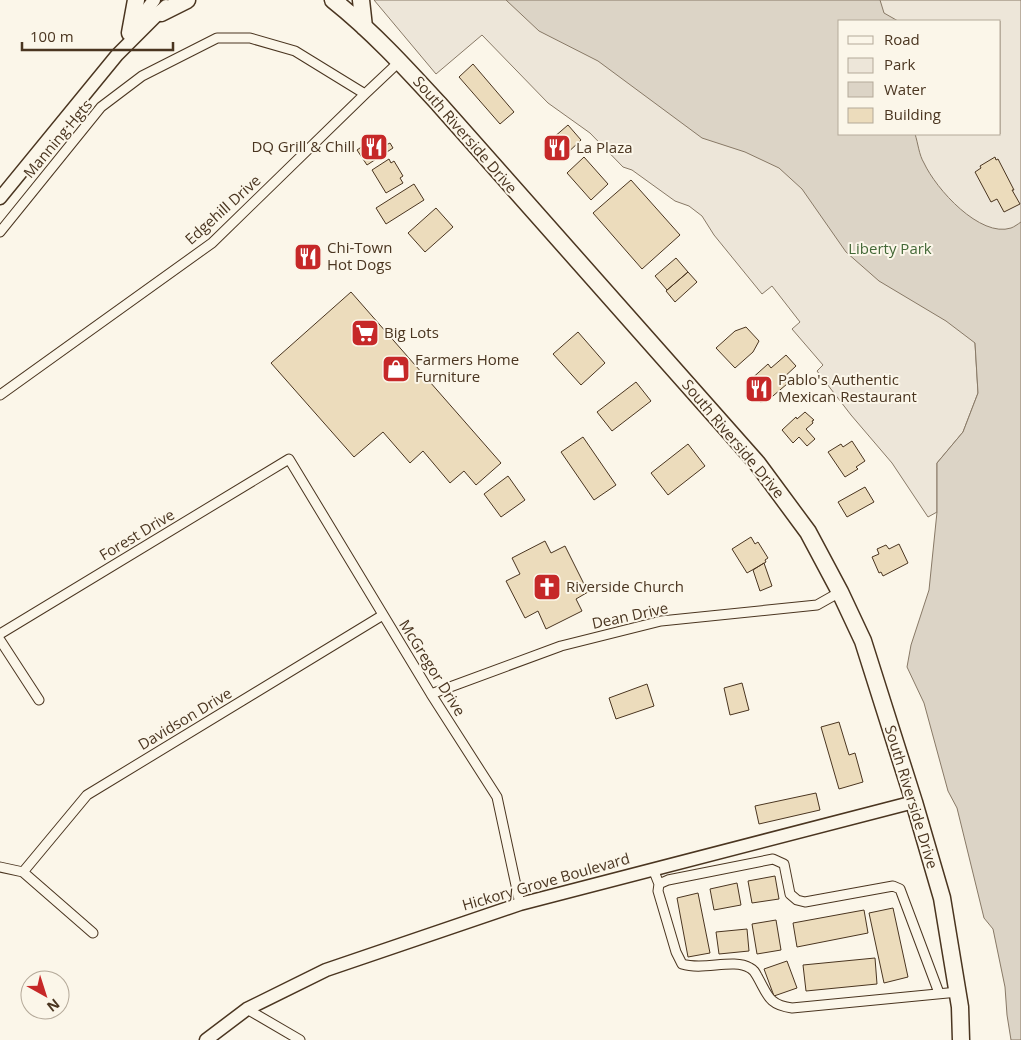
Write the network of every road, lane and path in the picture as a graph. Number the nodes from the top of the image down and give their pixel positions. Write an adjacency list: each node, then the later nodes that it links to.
1 (136, 0): 8 (highway)
2 (171, 0): 6 (street)
3 (186, 0): 6 (highway)
4 (333, 0): 7 (highway, South Riverside Drive)
5 (361, 0): 7 (highway)
6 (157, 7): 8 (street); 9 (street)
7 (364, 27): 10 (highway, South Riverside Drive)
8 (130, 33): 9 (street)
9 (118, 55): 12 (street)
10 (400, 61): 11 (street, Edgehill Drive); 16 (highway, South Riverside Drive)
11 (365, 94): 13 (street, Manning Hgts); 14 (street, Edgehill Drive)
12 (0, 198)
13 (0, 232)
14 (0, 395)
15 (289, 459): 17 (street, McGregor Drive); 18 (street, Forest Drive)
16 (840, 592): 20 (street, Dean Drive); 22 (highway, South Riverside Drive)
17 (383, 615): 20 (street, McGregor Drive); 25 (street, Davidson Drive)
18 (0, 634)
19 (0, 640): 21 (street)
20 (431, 694): 27 (street, McGregor Drive)
21 (39, 700)
22 (914, 802): 24 (street, Hickory Grove Boulevard); 29 (highway, South Riverside Drive)
23 (0, 867): 25 (street)
24 (653, 869): 26 (street); 27 (street, Hickory Grove Boulevard)
25 (23, 872): 28 (street)
26 (659, 884): 30 (street); 30 (street)
27 (520, 904): 31 (street, Hickory Grove Boulevard)
28 (93, 933)
29 (958, 992): 30 (street); 34 (highway, South Riverside Drive)
30 (939, 993)
31 (247, 1009): 32 (street, Hickory Grove Boulevard); 33 (street)
32 (206, 1040)
33 (300, 1040)
34 (961, 1040)

